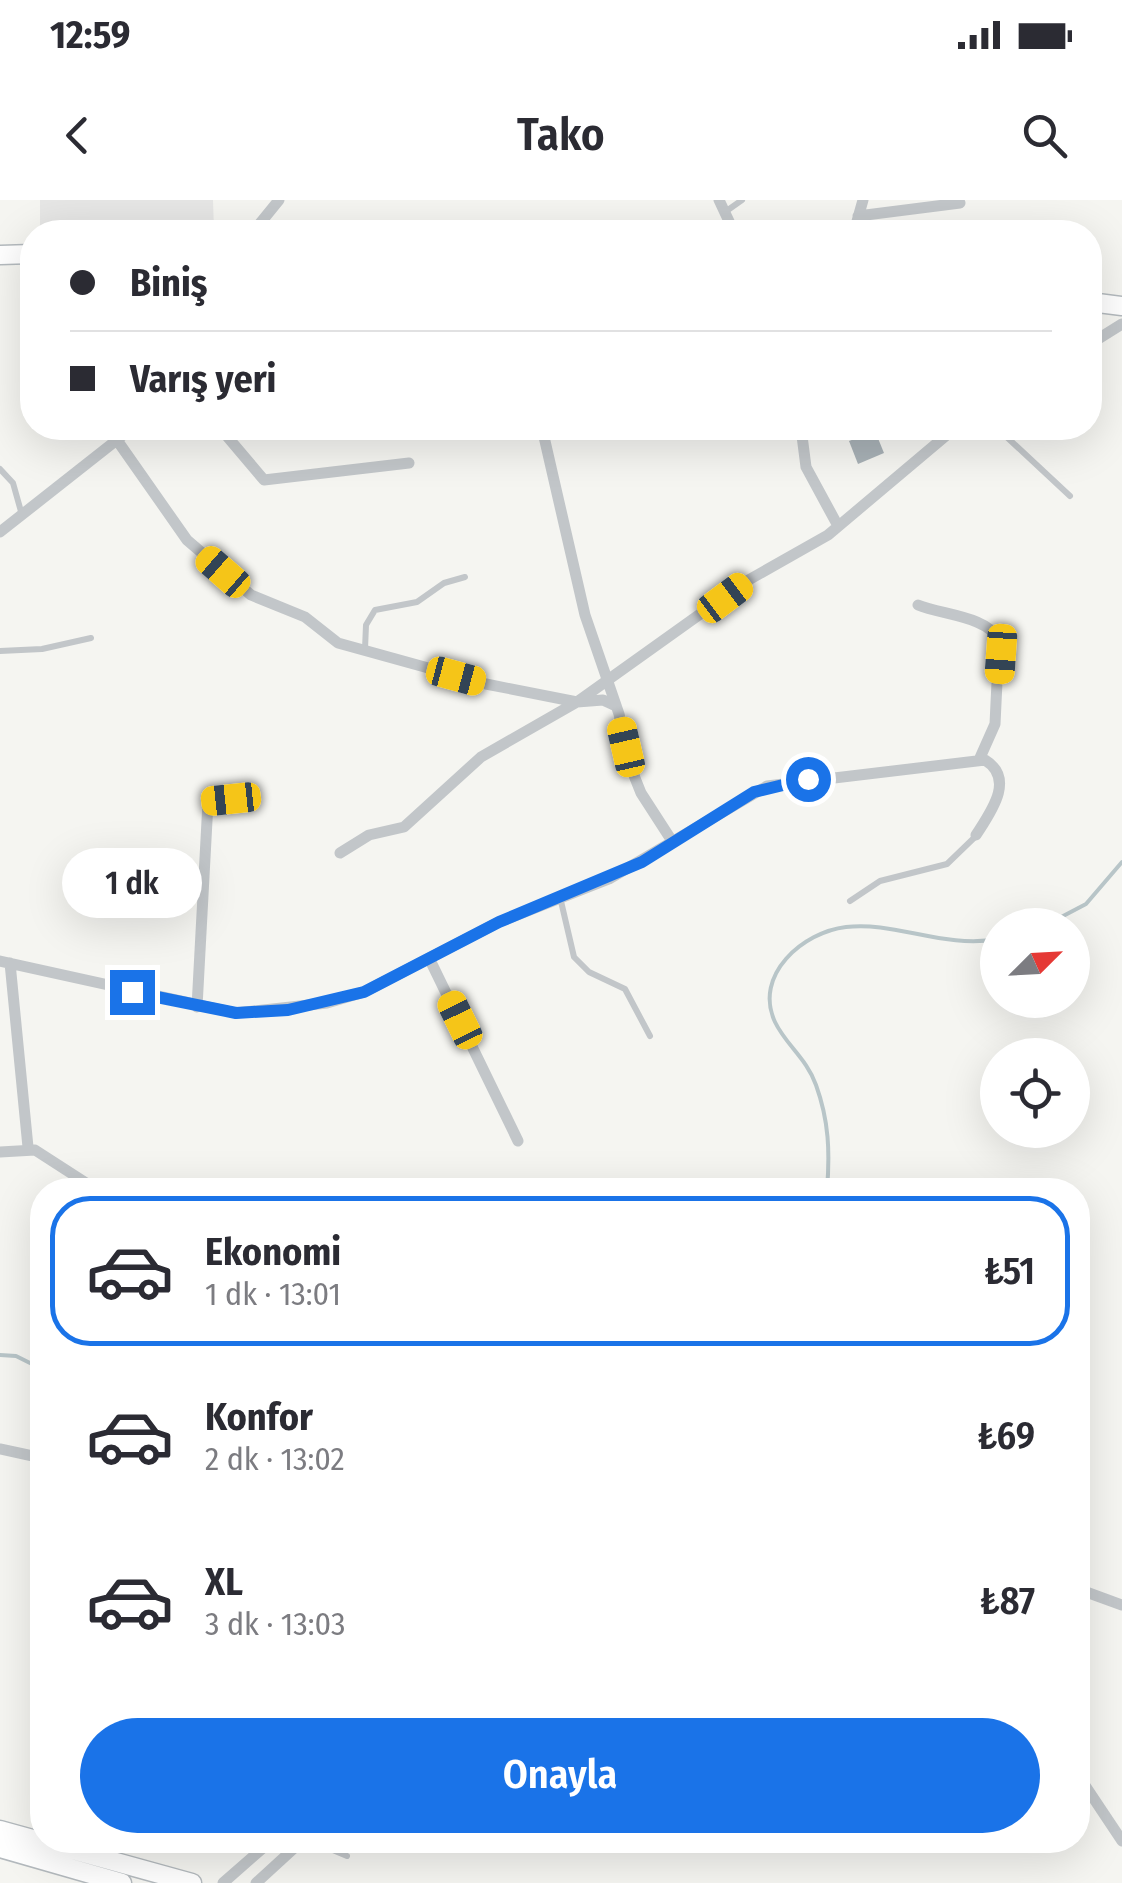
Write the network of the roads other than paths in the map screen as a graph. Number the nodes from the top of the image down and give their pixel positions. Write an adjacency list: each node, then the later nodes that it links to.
1 (279, 200): 7 (street)
2 (742, 200): 5 (lane)
3 (863, 200): 6 (street)
4 (960, 202): 6 (street)
5 (722, 206)
6 (858, 216): 8 (street)
7 (263, 220)
8 (857, 220)
9 (230, 440): 15 (street)
10 (545, 440): 26 (street)
11 (803, 440): 19 (street)
12 (941, 440): 19 (street)
13 (1010, 440): 17 (lane)
14 (119, 442): 18 (street); 24 (street)
15 (409, 463)
16 (0, 469): 18 (lane)
17 (1070, 496)
18 (22, 516): 20 (street)
19 (838, 526): 26 (street)
20 (0, 532)
21 (465, 577): 24 (lane)
22 (918, 604): 29 (street)
23 (91, 638): 25 (lane)
24 (365, 650): 27 (street)
25 (0, 651)
26 (607, 680): 27 (street); 28 (street)
27 (577, 702): 28 (street); 33 (street)
28 (616, 706): 32 (street)
29 (979, 760): 31 (street); 32 (street)
30 (253, 797): 38 (street)
31 (976, 835): 35 (lane)
32 (672, 842): 34 (street)
33 (340, 853)
34 (560, 896): 36 (street); 39 (lane)
35 (850, 901)
36 (430, 960): 38 (street); 40 (street)
37 (5, 962): 38 (street); 41 (street)
38 (198, 1007)
39 (650, 1036)
40 (518, 1140)
41 (28, 1148): 42 (street); 43 (street)
42 (0, 1152)
43 (80, 1178)
44 (0, 1449): 45 (street)
45 (30, 1455)
46 (1090, 1594): 47 (street)
47 (1122, 1605)
48 (1090, 1792): 51 (street)
49 (0, 1830): 50 (street)
50 (30, 1838)
51 (1122, 1840)
52 (0, 1848): 58 (street)
53 (83, 1853): 59 (street)
54 (257, 1853): 60 (street)
55 (291, 1853): 61 (street)
56 (339, 1853): 57 (lane)
57 (347, 1856)
58 (122, 1883)
59 (192, 1883)
60 (223, 1883)
61 (256, 1883)

